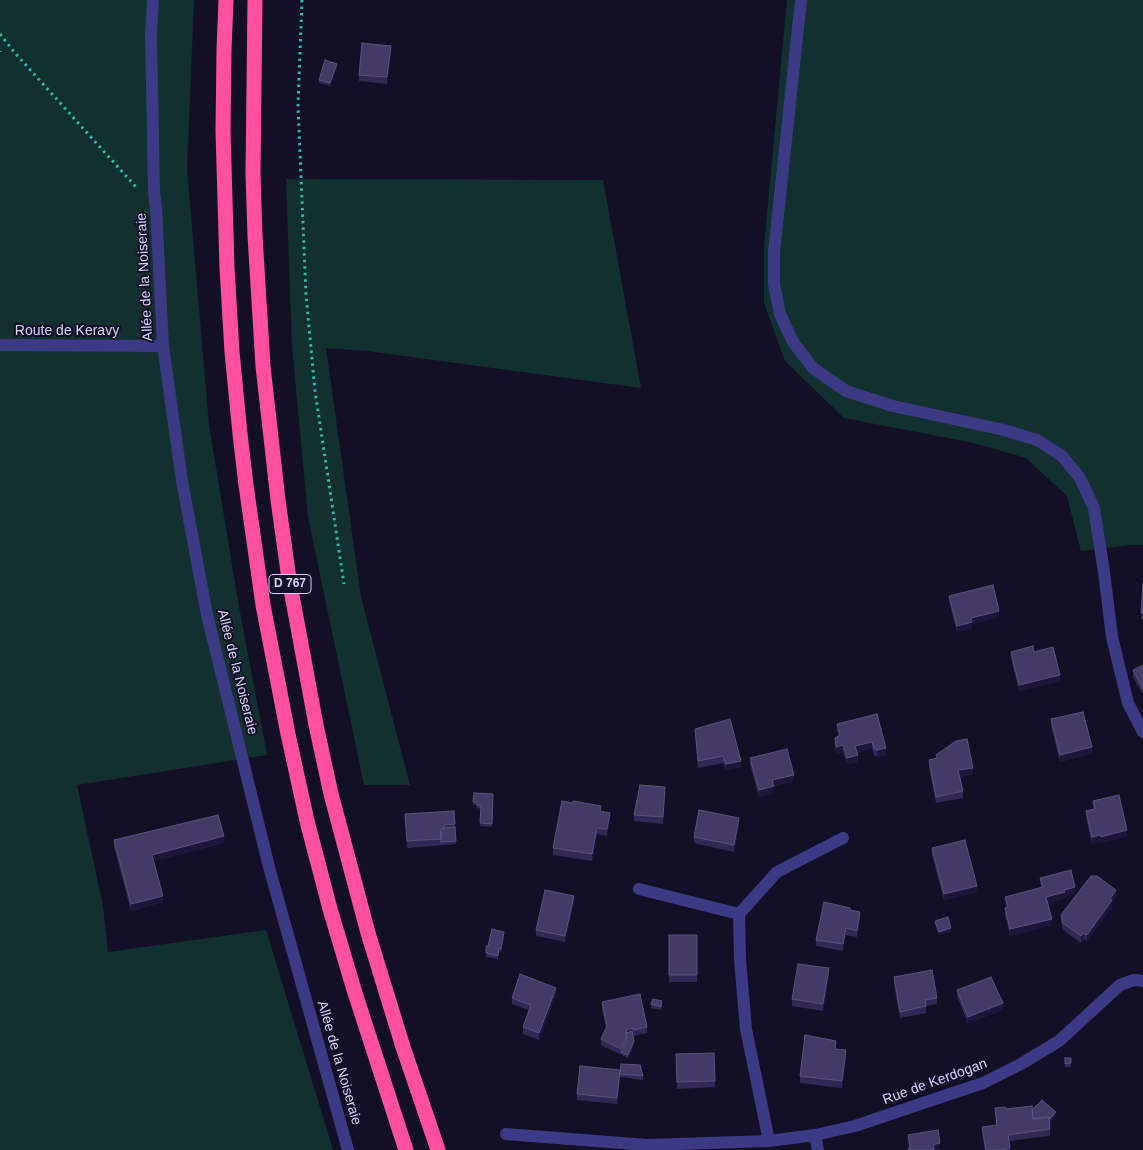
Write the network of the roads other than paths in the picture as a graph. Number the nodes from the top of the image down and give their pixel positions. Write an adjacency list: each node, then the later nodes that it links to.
1 (152, 0): 6 (street, Allée de la Noiseraie)
2 (226, 0): 16 (highway, D 767)
3 (255, 0): 17 (highway, D 767)
4 (801, 0): 7 (street)
5 (0, 345): 6 (street, Route de Keravy)
6 (164, 346): 15 (street, Allée de la Noiseraie)
7 (1143, 732)
8 (843, 838): 10 (street)
9 (639, 889): 10 (street)
10 (739, 914): 14 (street)
11 (1143, 980): 13 (street, Rue de Kerdogan)
12 (506, 1134): 14 (street, Rue de Kerdogan)
13 (815, 1135): 14 (street, Rue de Kerdogan); 18 (street)
14 (769, 1141)
15 (348, 1150)
16 (406, 1150)
17 (438, 1150)
18 (818, 1150)

